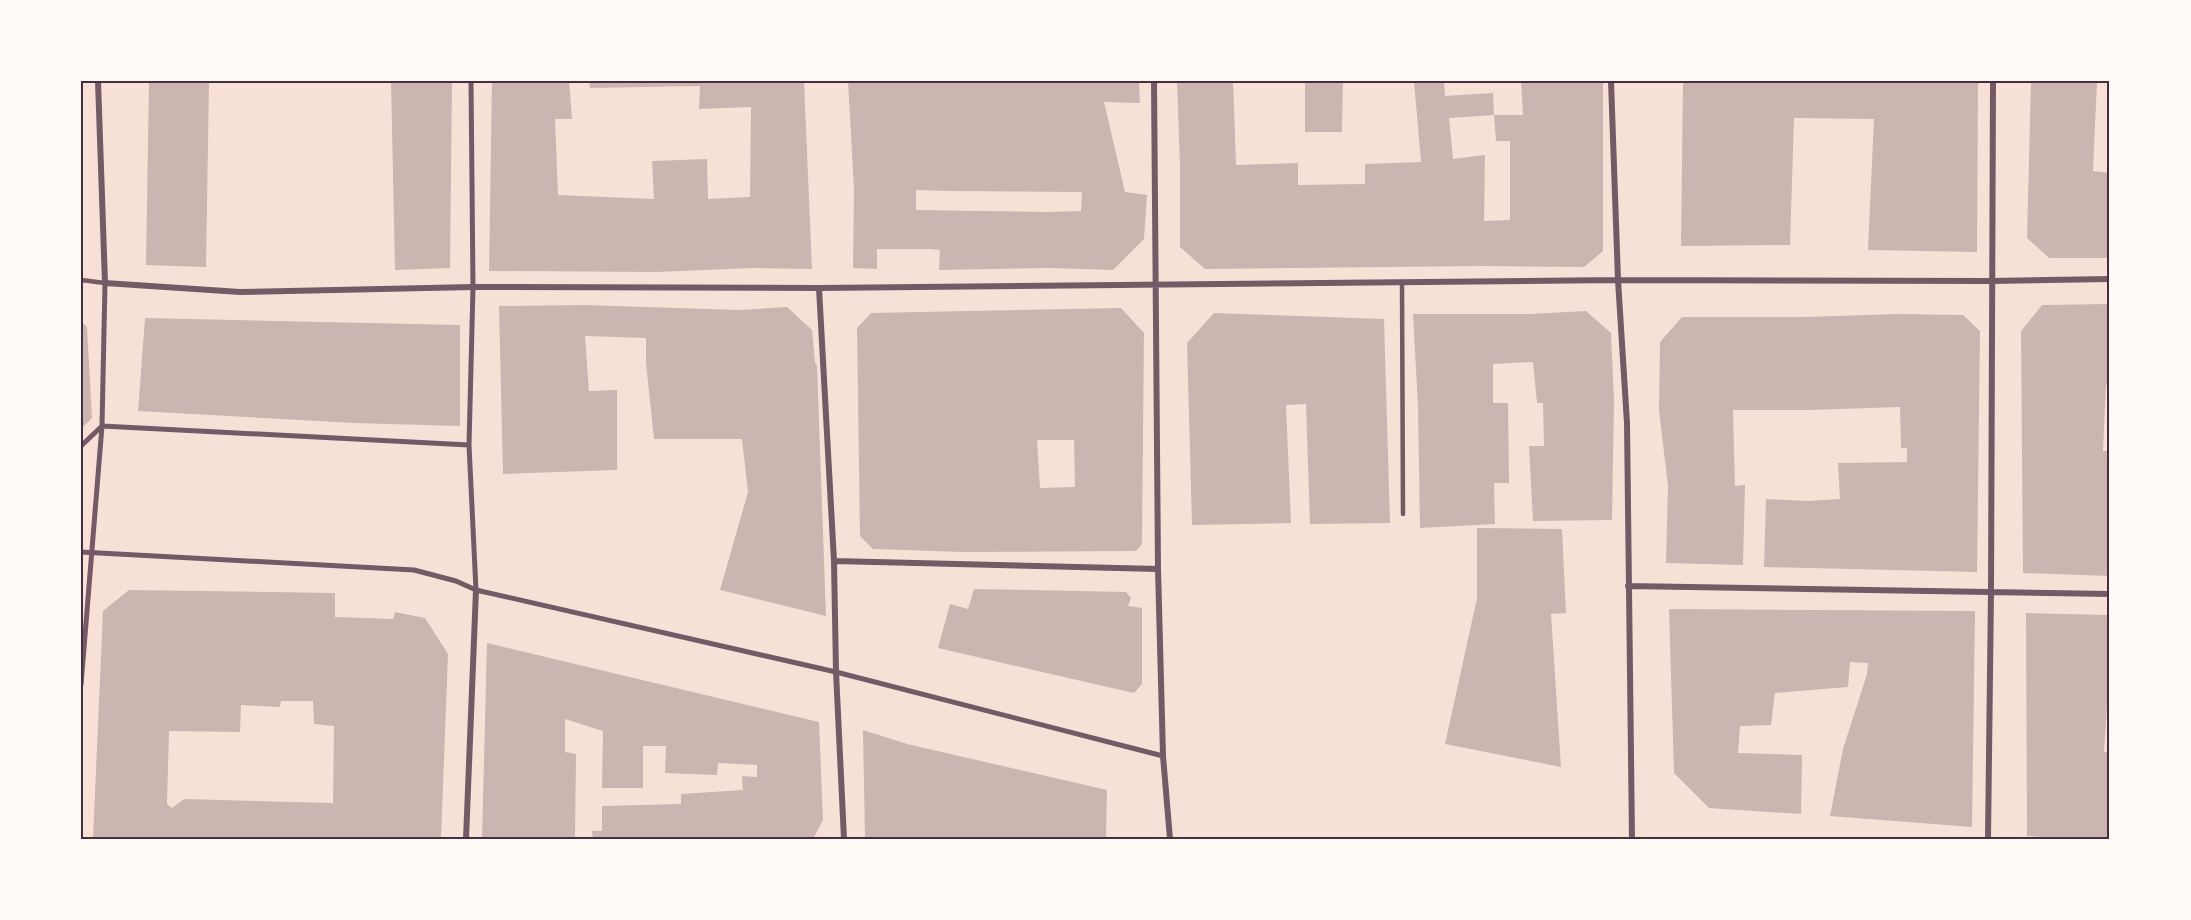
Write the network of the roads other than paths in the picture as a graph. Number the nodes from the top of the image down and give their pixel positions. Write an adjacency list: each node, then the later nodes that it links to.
1 (98, 81): 11 (street)
2 (471, 81): 13 (street)
3 (1154, 81): 12 (street)
4 (1611, 81): 8 (street)
5 (1994, 81): 9 (street)
6 (2110, 279): 9 (street)
7 (81, 280): 11 (lane)
8 (1618, 280): 9 (street); 10 (street); 23 (street)
9 (1991, 281): 25 (street)
10 (1402, 282): 12 (street); 18 (lane)
11 (105, 283): 13 (street); 15 (street)
12 (1156, 284): 14 (street); 22 (street)
13 (473, 287): 14 (street); 16 (street)
14 (819, 288): 21 (street)
15 (102, 426): 16 (street); 17 (street); 20 (street)
16 (470, 445): 24 (street)
17 (81, 446)
18 (1403, 514)
19 (81, 552): 20 (street)
20 (91, 552): 24 (street); 28 (street)
21 (834, 561): 22 (street); 27 (street)
22 (1158, 569): 29 (street)
23 (1628, 586): 25 (street); 33 (street)
24 (476, 590): 27 (street); 30 (street)
25 (1991, 591): 26 (street); 34 (street)
26 (2110, 594)
27 (836, 672): 29 (street); 31 (street)
28 (81, 685)
29 (1163, 756): 32 (street)
30 (466, 839)
31 (844, 839)
32 (1170, 839)
33 (1632, 839)
34 (1988, 839)

